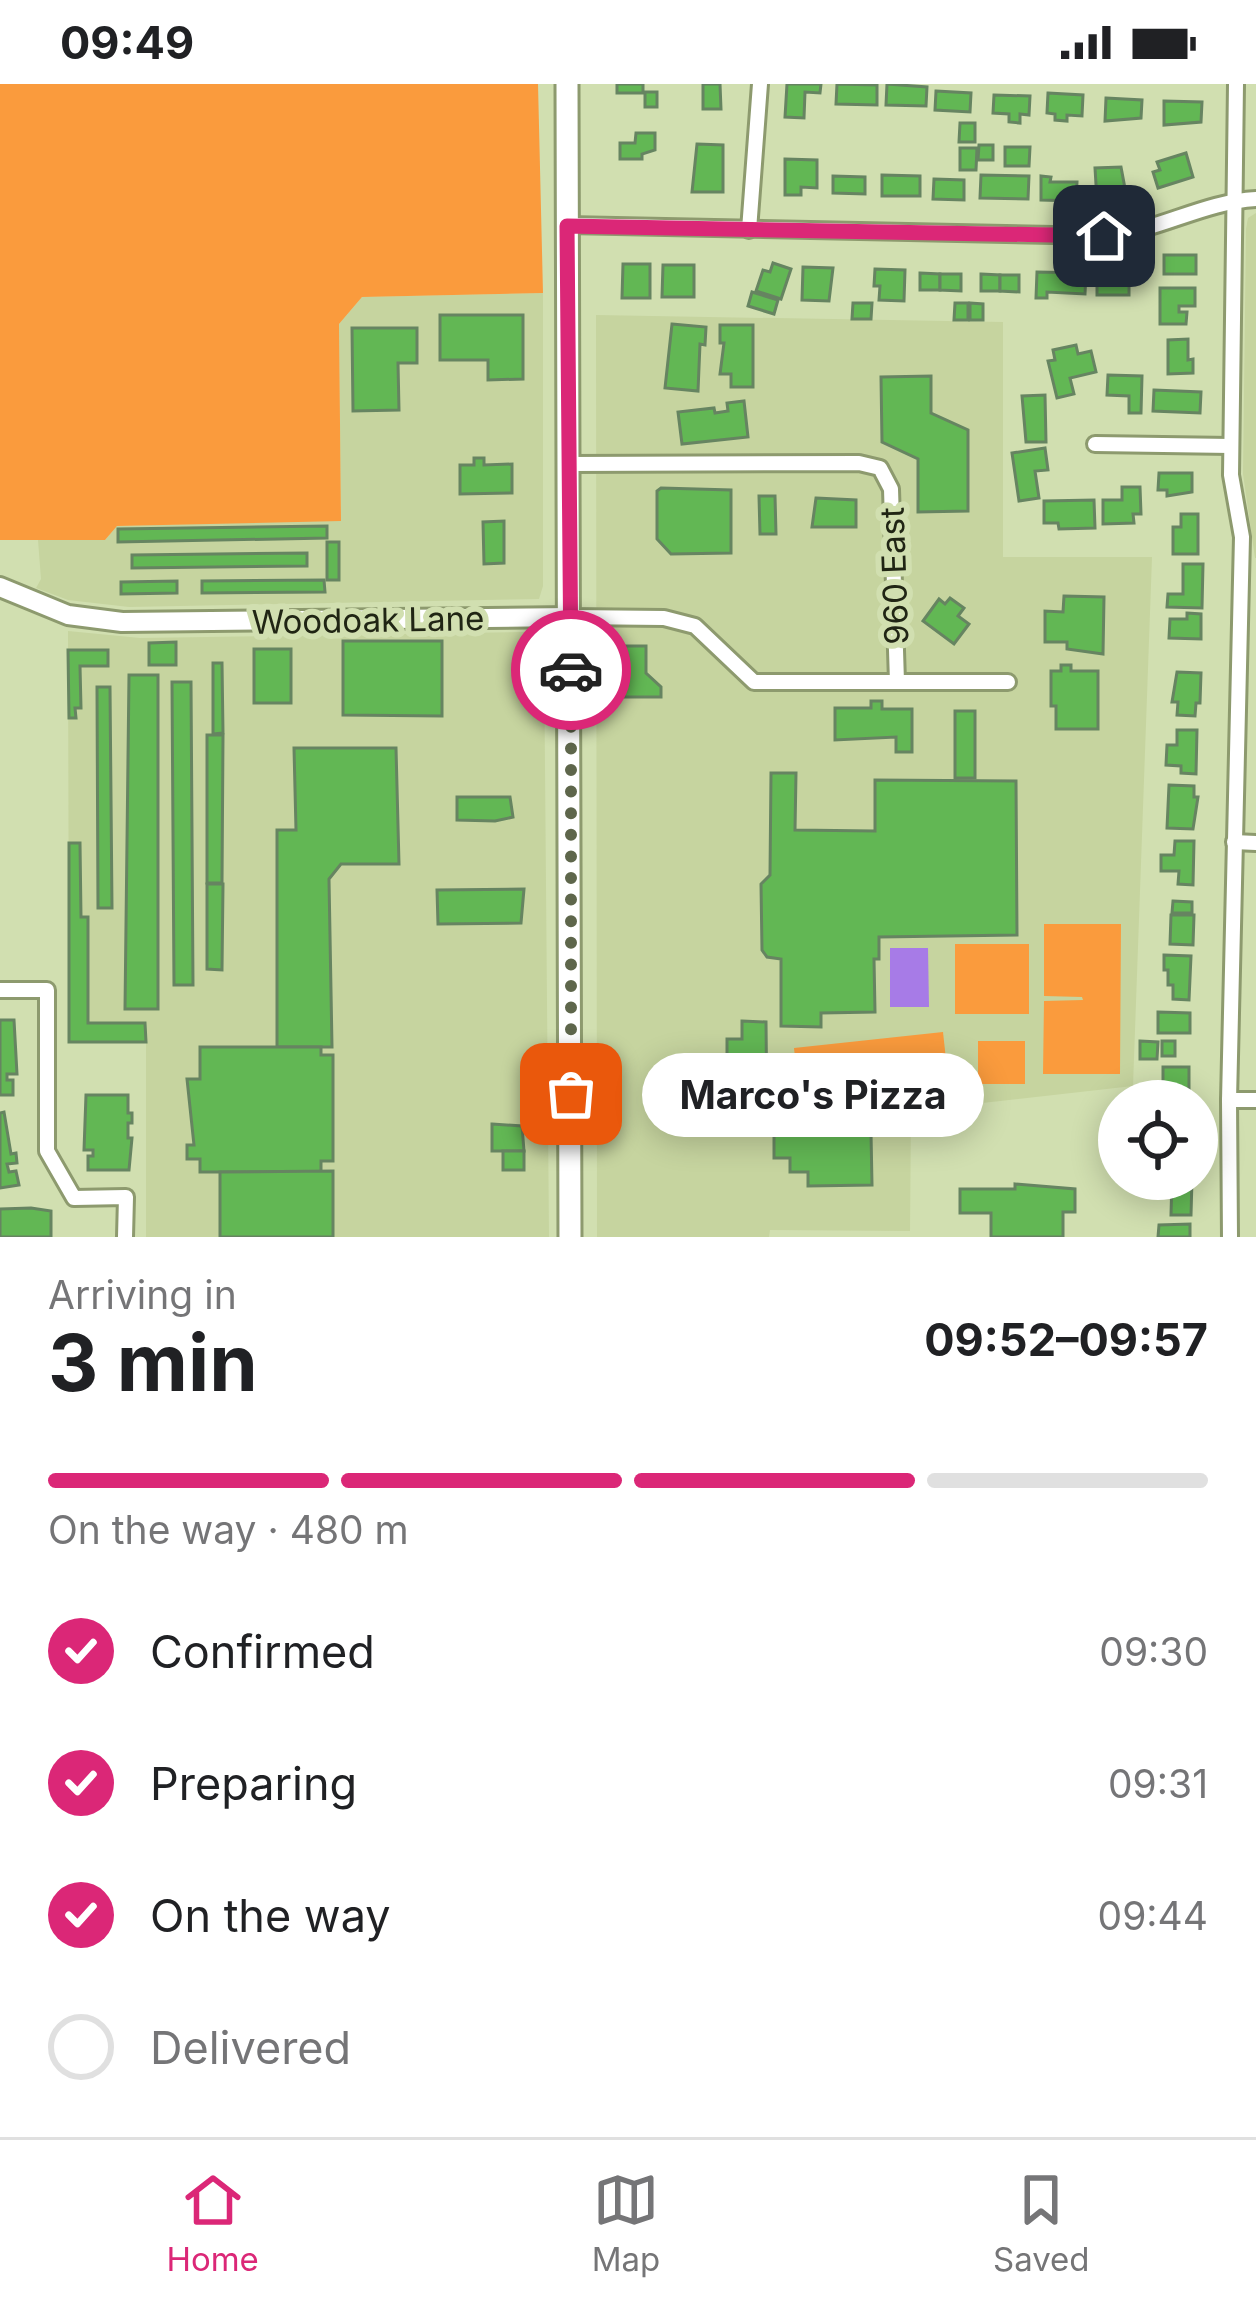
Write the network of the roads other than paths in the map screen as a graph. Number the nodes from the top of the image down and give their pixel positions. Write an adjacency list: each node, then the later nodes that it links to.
1 (567, 84): 6 (main road)
2 (760, 84): 7 (street)
3 (1236, 84): 5 (street)
4 (1256, 199): 5 (street)
5 (1233, 201): 7 (street); 9 (street)
6 (567, 226): 7 (street); 10 (main road)
7 (749, 230)
8 (1095, 443): 9 (street)
9 (1231, 446): 13 (street)
10 (569, 464): 12 (main road); 14 (street, 960 East)
11 (0, 586): 12 (street, Woodoak Lane)
12 (571, 617): 14 (street, Woodoak Lane); 22 (main road)
13 (1248, 650): 16 (street)
14 (897, 682): 15 (street, Woodoak Lane)
15 (1008, 682)
16 (1234, 842): 17 (street); 19 (street)
17 (1256, 843)
18 (0, 990): 21 (street)
19 (1229, 1100): 20 (street); 23 (street)
20 (1256, 1100)
21 (125, 1237)
22 (570, 1237)
23 (1230, 1237)

